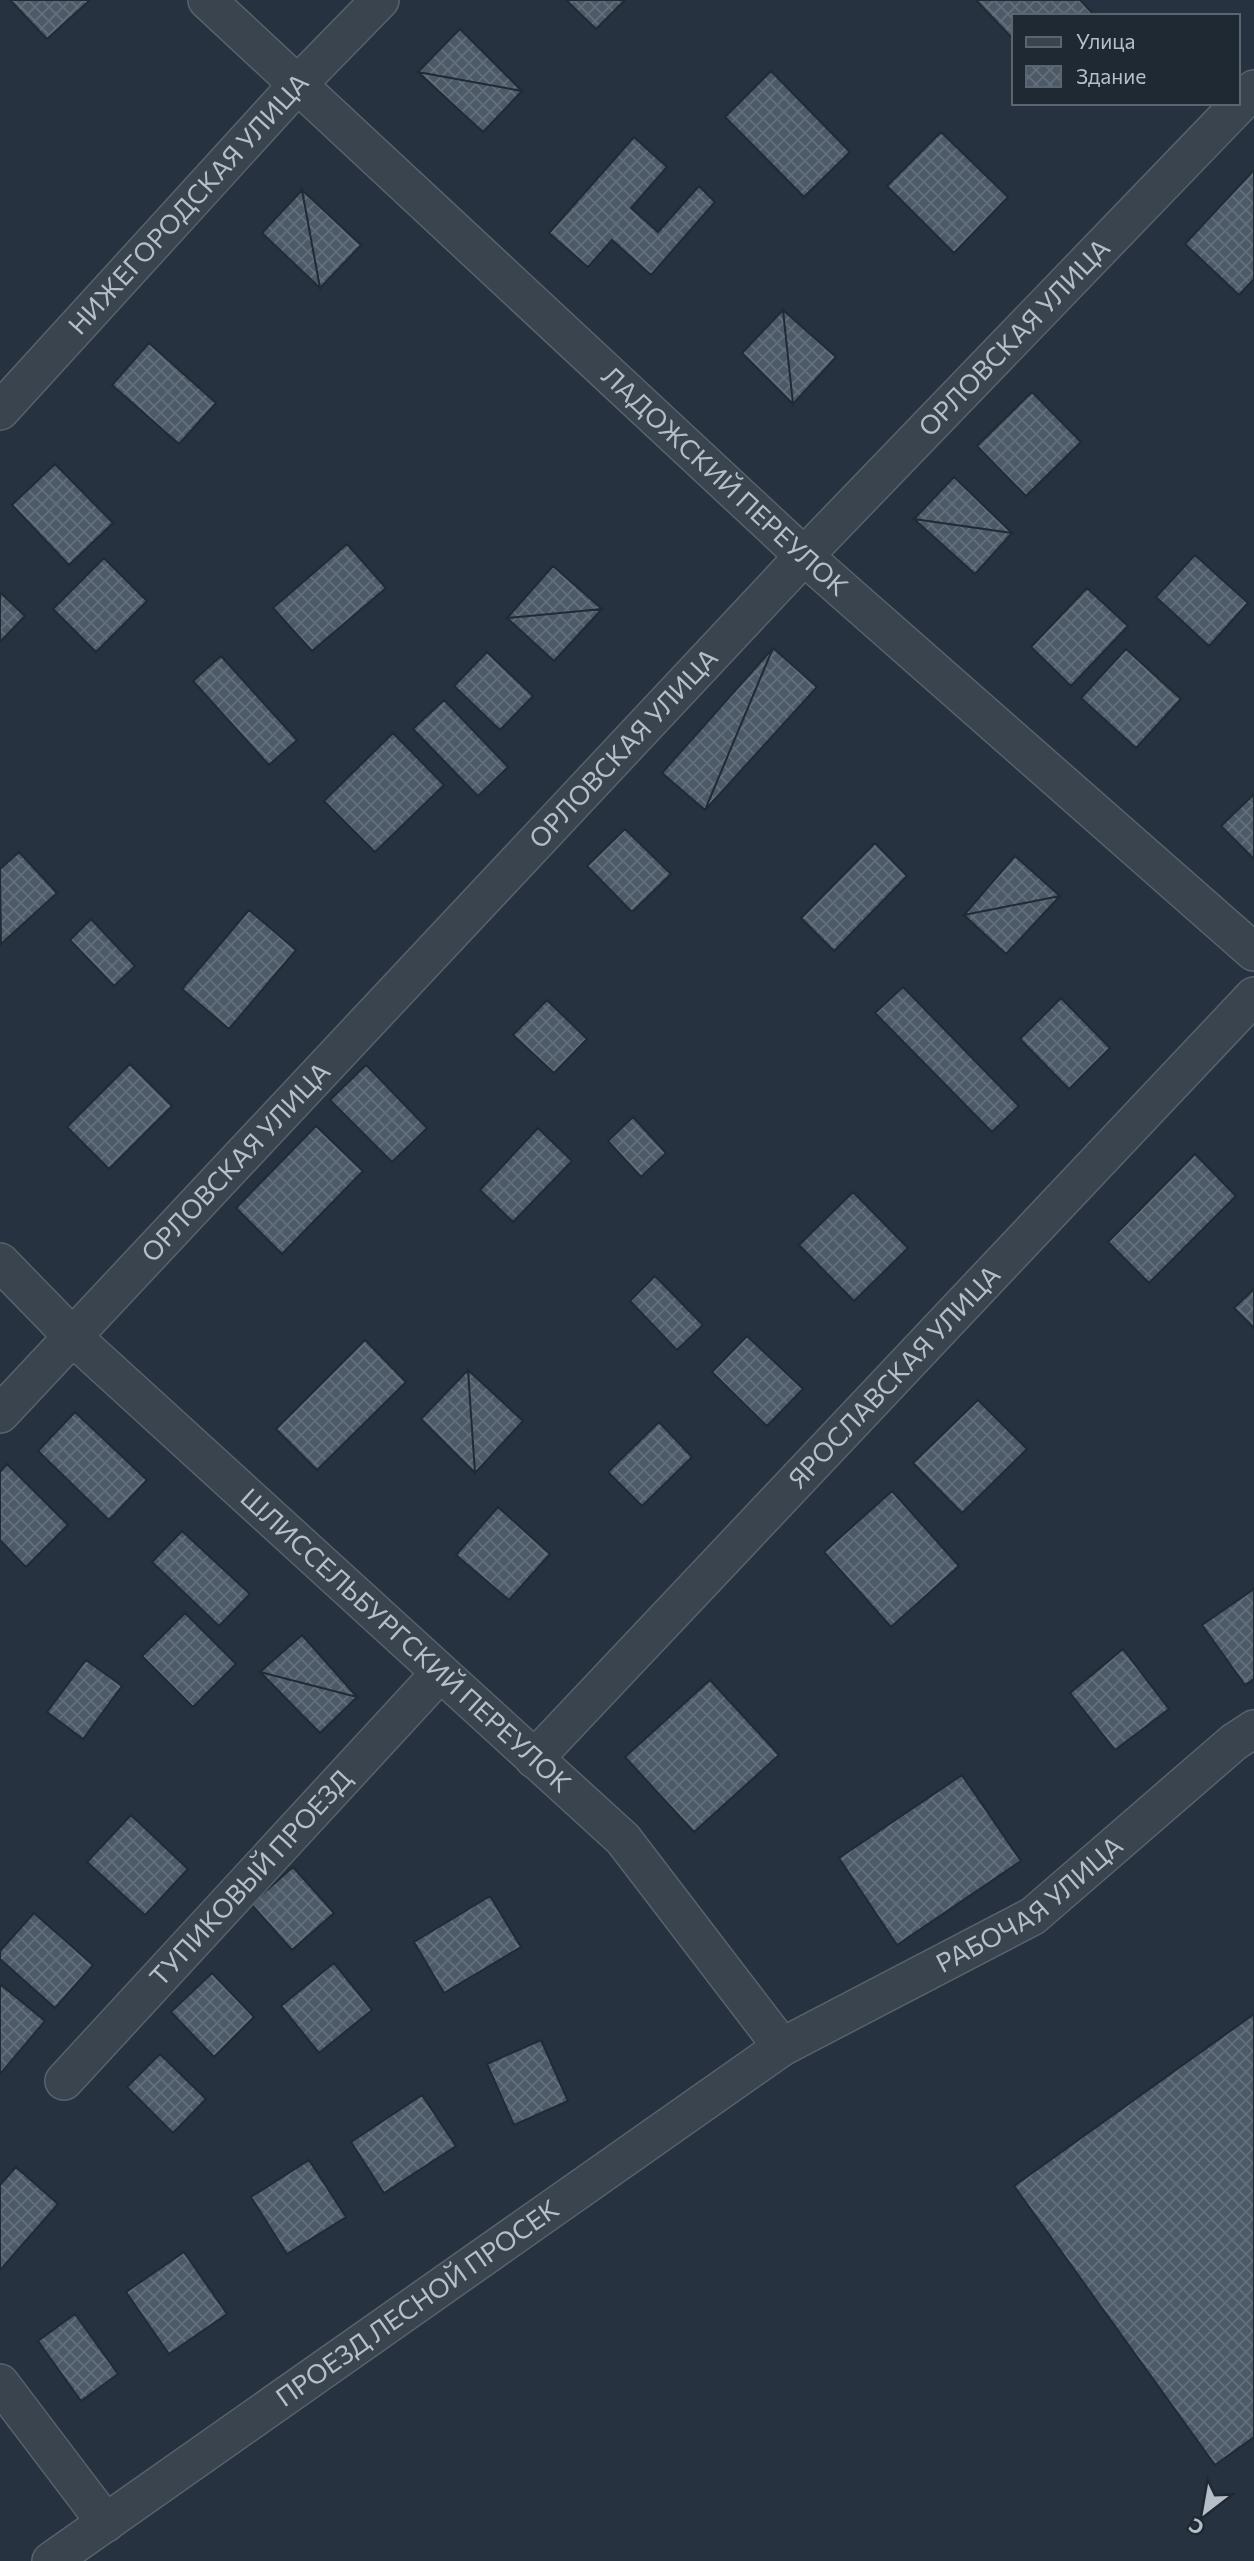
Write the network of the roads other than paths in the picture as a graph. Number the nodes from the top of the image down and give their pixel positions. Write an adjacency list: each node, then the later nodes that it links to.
1 (207, 0): 3 (street, ЛАДОЖСКИЙ ПЕРЕУЛОК)
2 (380, 0): 3 (street, НИЖЕГОРОДСКАЯ УЛИЦА)
3 (299, 83): 7 (street, НИЖЕГОРОДСКАЯ УЛИЦА); 8 (street, ЛАДОЖСКИЙ ПЕРЕУЛОК)
4 (1254, 89): 5 (street, ОРЛОВСКАЯ УЛИЦА)
5 (1240, 104)
6 (1239, 105): 8 (street, ОРЛОВСКАЯ УЛИЦА)
7 (0, 411)
8 (804, 556): 9 (street, ЛАДОЖСКИЙ ПЕРЕУЛОК); 12 (street, ОРЛОВСКАЯ УЛИЦА)
9 (1254, 952)
10 (1254, 996): 16 (street, ЯРОСЛАВСКАЯ УЛИЦА)
11 (0, 1262): 12 (street, ШЛИССЕЛЬБУРГСКИЙ ПЕРЕУЛОК)
12 (74, 1338): 13 (street, ОРЛОВСКАЯ УЛИЦА); 14 (street, ШЛИССЕЛЬБУРГСКИЙ ПЕРЕУЛОК)
13 (0, 1414)
14 (440, 1673): 16 (street, ШЛИССЕЛЬБУРГСКИЙ ПЕРЕУЛОК); 18 (street, ТУПИКОВЫЙ ПРОЕЗД)
15 (1254, 1728): 17 (street, РАБОЧАЯ УЛИЦА)
16 (534, 1759): 17 (street, ШЛИССЕЛЬБУРГСКИЙ ПЕРЕУЛОК)
17 (782, 2047): 20 (street, ПРОЕЗД ЛЕСНОЙ ПРОСЕК)
18 (64, 2081)
19 (0, 2383): 20 (street)
20 (106, 2523): 21 (street, ПРОЕЗД ЛЕСНОЙ ПРОСЕК)
21 (51, 2561)

